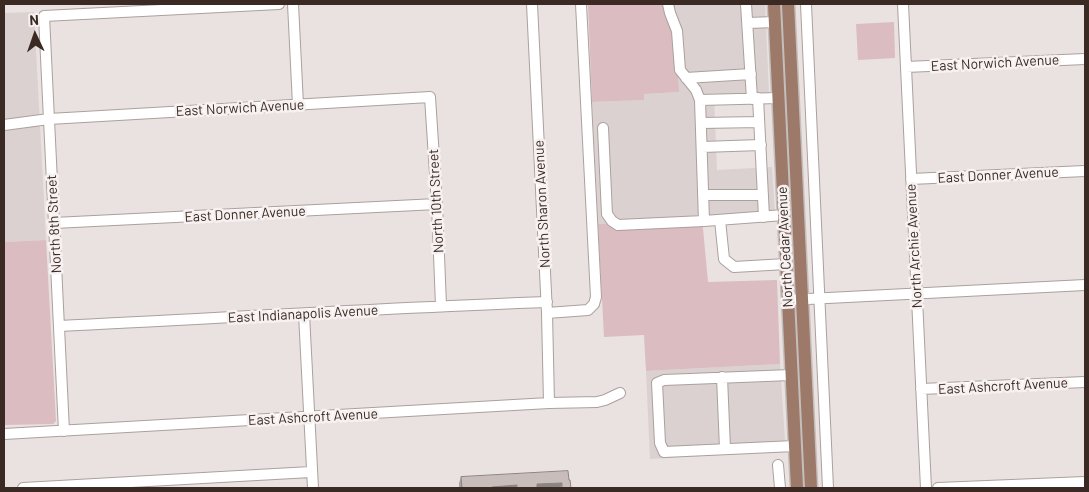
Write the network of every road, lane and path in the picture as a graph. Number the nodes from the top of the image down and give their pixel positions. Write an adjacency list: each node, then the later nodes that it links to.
1 (279, 4): 22 (street, North 8th Street)
2 (294, 4): 21 (street)
3 (532, 4): 46 (street, North Sharon Avenue)
4 (581, 4): 48 (street)
5 (668, 4): 16 (street)
6 (746, 4): 12 (street)
7 (774, 4): 11 (main road, North Cedar Avenue)
8 (788, 4): 28 (main road, North Cedar Avenue)
9 (806, 4): 43 (street)
10 (903, 4): 14 (street, North Archie Avenue)
11 (775, 22): 12 (street); 19 (main road, North Cedar Avenue)
12 (748, 23): 15 (street)
13 (1085, 59): 14 (street, East Norwich Avenue)
14 (906, 67): 31 (street, North Archie Avenue)
15 (751, 74): 16 (street); 18 (street)
16 (686, 78): 20 (street)
17 (430, 97): 21 (street, East Norwich Avenue); 34 (street, North 10th Street)
18 (755, 98): 19 (street); 20 (street); 23 (street)
19 (779, 98): 28 (main road); 35 (main road, North Cedar Avenue)
20 (700, 100): 24 (street)
21 (298, 105): 22 (street, East Norwich Avenue)
22 (49, 119): 25 (street, East Norwich Avenue); 39 (street, North 8th Street)
23 (759, 122): 24 (street); 27 (street)
24 (701, 123): 29 (street)
25 (4, 125)
26 (603, 128): 38 (street)
27 (761, 145): 29 (street); 33 (street)
28 (795, 145): 44 (main road, North Cedar Avenue)
29 (702, 147): 32 (street)
30 (1085, 171): 31 (street, East Donner Avenue)
31 (911, 179): 42 (street, North Archie Avenue)
32 (703, 195): 33 (street); 38 (street)
33 (763, 195): 36 (street)
34 (437, 204): 39 (street, East Donner Avenue); 47 (street, North 10th Street)
35 (784, 215): 36 (street); 40 (main road, North Cedar Avenue)
36 (764, 217): 37 (street)
37 (720, 220): 38 (street); 40 (street)
38 (704, 221)
39 (54, 223): 50 (street, North 8th Street)
40 (786, 264): 45 (main road, North Cedar Avenue)
41 (1085, 285): 42 (street)
42 (916, 293): 43 (street); 54 (street, North Archie Avenue)
43 (819, 298): 44 (street); 70 (street)
44 (802, 299): 45 (street); 69 (main road, North Cedar Avenue)
45 (788, 300): 51 (main road, North Cedar Avenue)
46 (547, 302): 47 (street, East Indianapolis Avenue); 48 (street, North Sharon Avenue)
47 (441, 306): 49 (street, East Indianapolis Avenue)
48 (547, 313): 56 (street, North Sharon Avenue)
49 (304, 314): 50 (street, East Indianapolis Avenue); 57 (street)
50 (59, 326): 58 (street, North 8th Street)
51 (791, 375): 52 (street); 60 (main road, North Cedar Avenue)
52 (722, 377): 61 (street); 61 (street)
53 (1085, 382): 54 (street, East Ashcroft Avenue)
54 (921, 390): 71 (street, North Archie Avenue)
55 (620, 393): 56 (street, East Ashcroft Avenue)
56 (549, 403): 57 (street, East Ashcroft Avenue)
57 (310, 417): 58 (street, East Ashcroft Avenue); 63 (street)
58 (64, 431): 59 (street, East Ashcroft Avenue)
59 (4, 434)
60 (795, 446): 61 (street); 68 (main road, North Cedar Avenue)
61 (725, 449)
62 (778, 465): 67 (street)
63 (312, 472): 65 (street); 66 (street)
64 (1085, 482): 72 (street)
65 (23, 488)
66 (313, 488)
67 (780, 488)
68 (797, 488)
69 (812, 488)
70 (828, 488)
71 (926, 488)
72 (938, 488)

